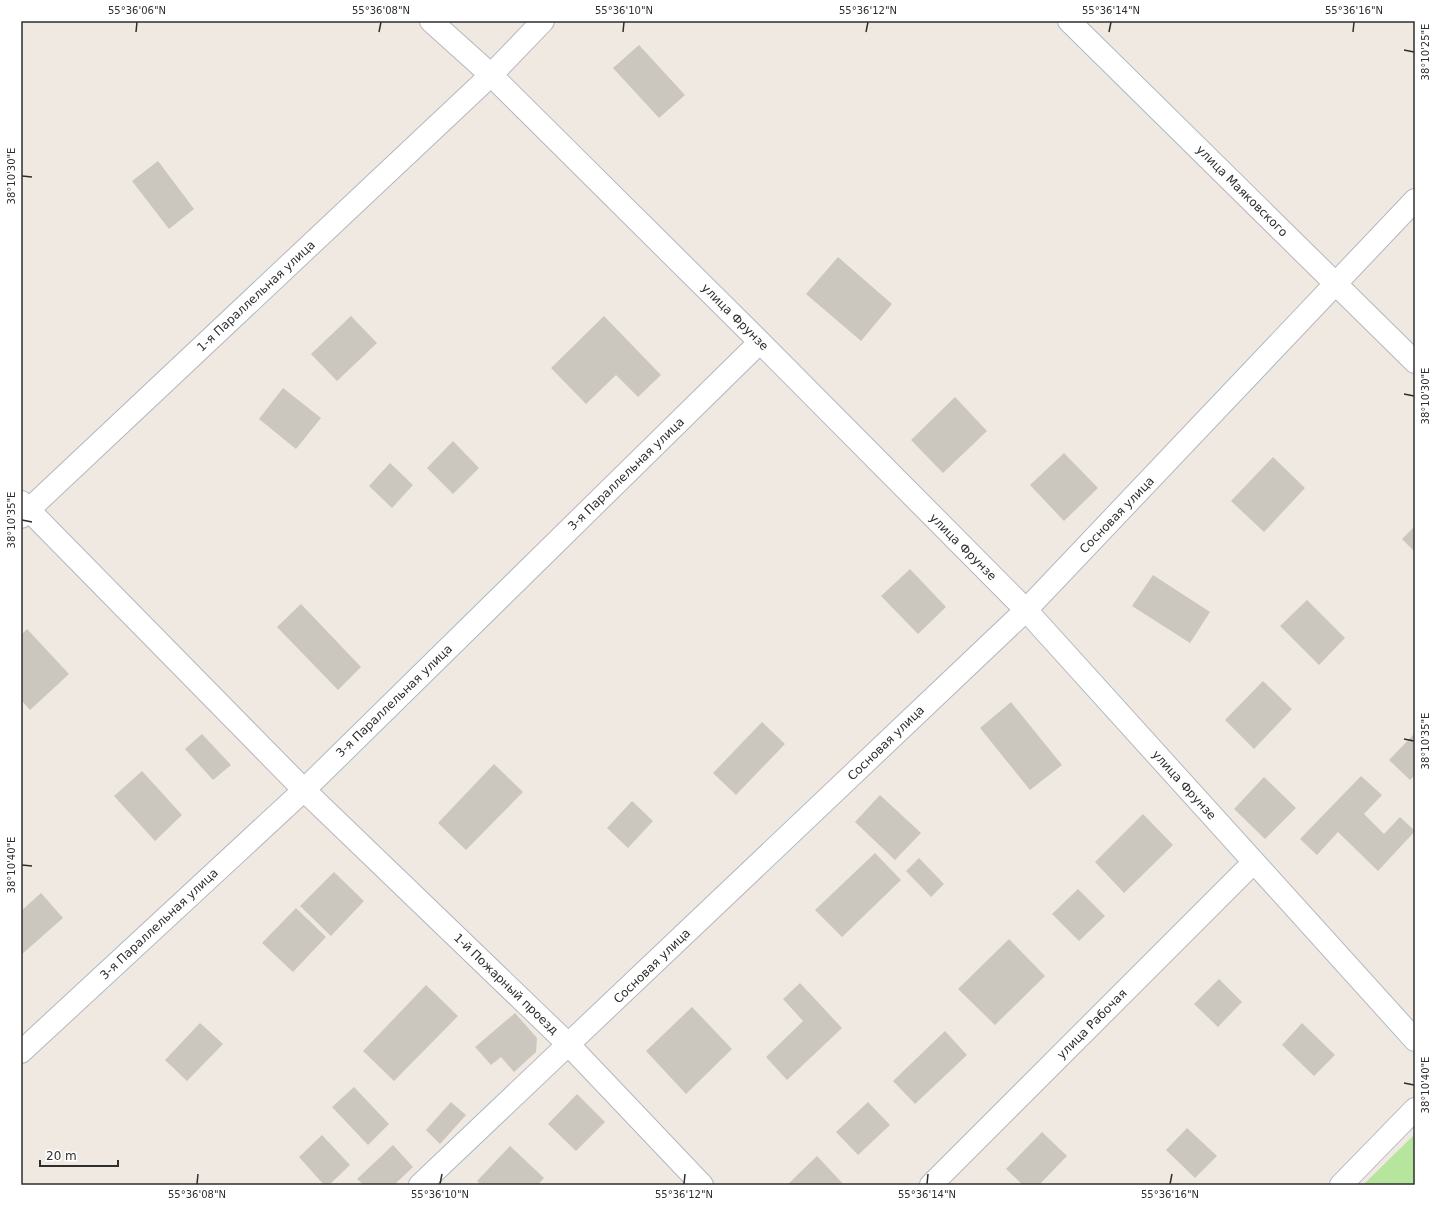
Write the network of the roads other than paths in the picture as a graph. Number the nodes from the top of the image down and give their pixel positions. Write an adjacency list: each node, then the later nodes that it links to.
1 (431, 21): 4 (street, улица Фрунзе)
2 (543, 21): 4 (street, 1-я Параллельная улица)
3 (1069, 21): 6 (street, улица Маяковского)
4 (491, 74): 7 (street, улица Фрунзе); 9 (street, 1-я Параллельная улица)
5 (1415, 200): 6 (street, Сосновая улица)
6 (1336, 284): 8 (street, улица Маяковского); 10 (street, Сосновая улица)
7 (760, 342): 10 (street, улица Фрунзе); 11 (street, 3-я Параллельная улица)
8 (1415, 362)
9 (24, 509): 11 (street, 1-й Пожарный проезд)
10 (1026, 610): 12 (street, улица Фрунзе); 14 (street, Сосновая улица)
11 (304, 790): 14 (street, 1-й Пожарный проезд); 15 (street, 3-я Параллельная улица)
12 (1254, 862): 13 (street, улица Фрунзе); 19 (street, улица Рабочая)
13 (1415, 1040)
14 (569, 1044): 17 (street, Сосновая улица); 18 (street, 1-й Пожарный проезд)
15 (21, 1052)
16 (1415, 1109): 20 (street)
17 (420, 1185)
18 (702, 1185)
19 (931, 1185)
20 (1341, 1185)

